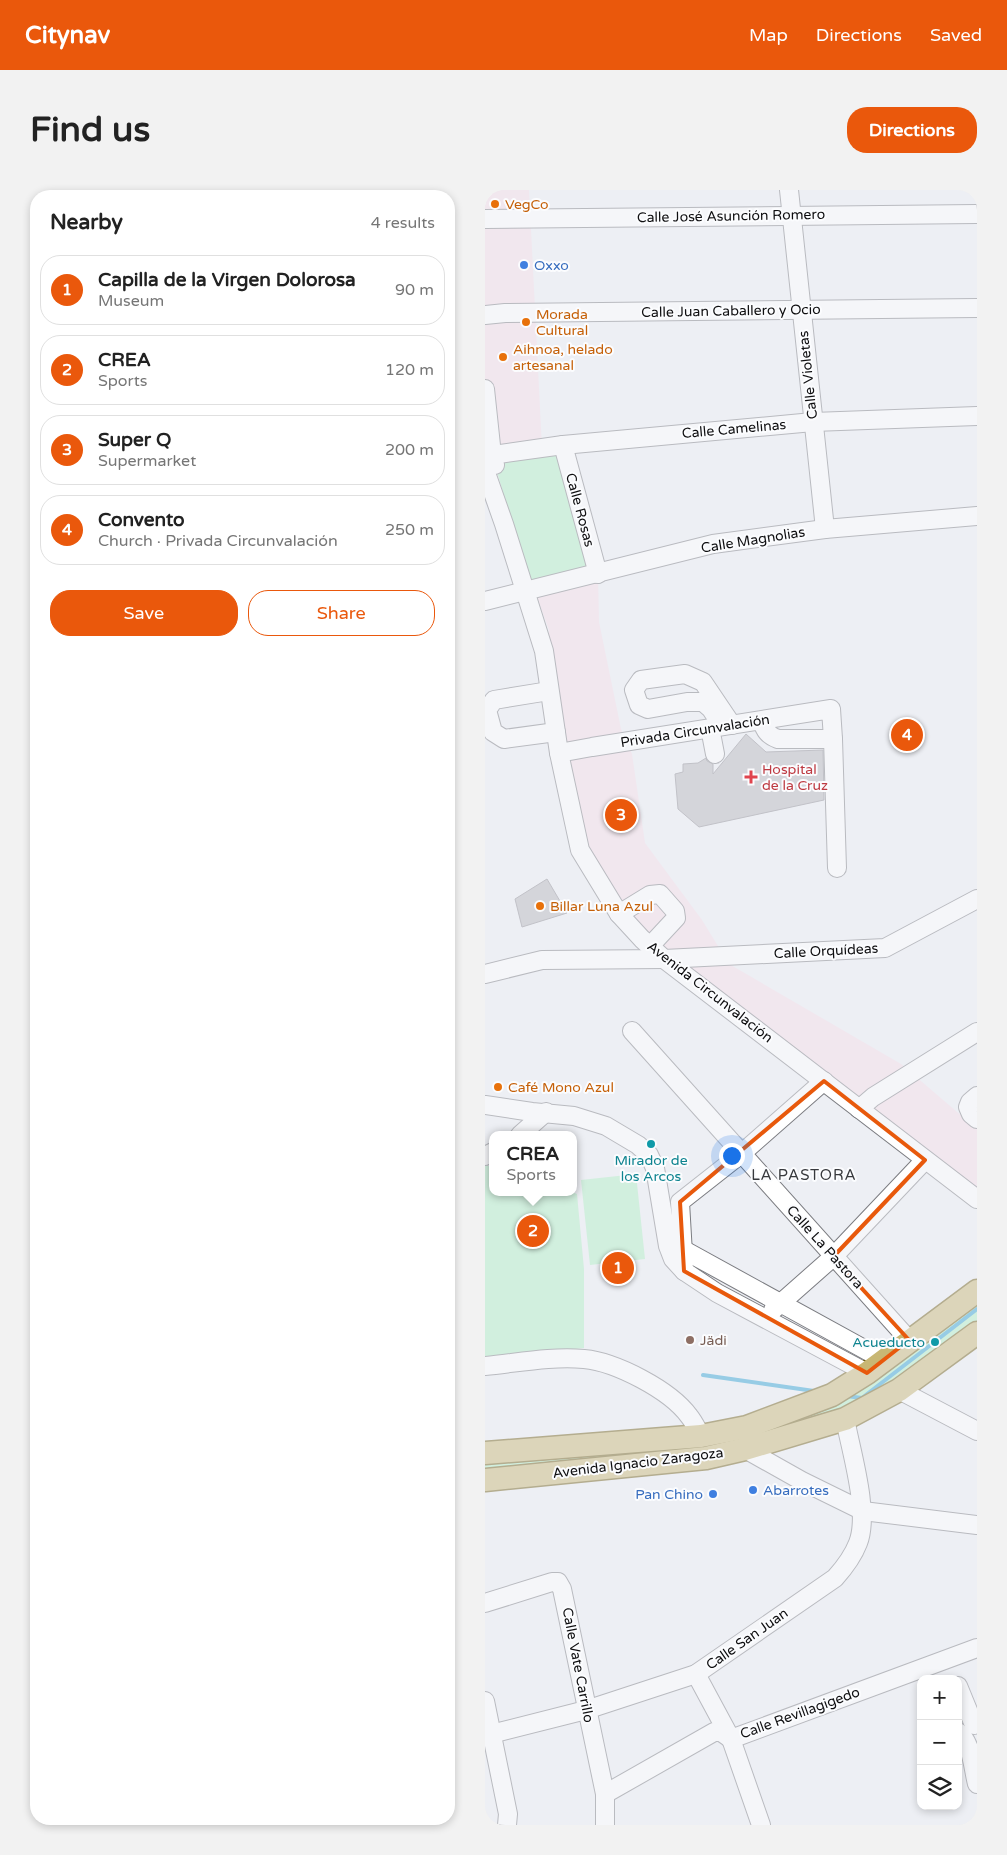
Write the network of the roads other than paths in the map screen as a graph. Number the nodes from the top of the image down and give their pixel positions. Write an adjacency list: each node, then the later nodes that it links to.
1 (789, 190): 3 (street, Calle Violetas)
2 (977, 214): 3 (street, Calle José Asunción Romero)
3 (791, 215): 4 (street, Calle José Asunción Romero); 6 (street, Calle Violetas)
4 (485, 219)
5 (977, 308): 6 (street, Calle Juan Caballero y Ocio)
6 (801, 310): 7 (street, Calle Juan Caballero y Ocio); 10 (street, Calle Violetas)
7 (485, 315)
8 (485, 389): 12 (street, Avenida Circunvalación)
9 (977, 416): 10 (street, Calle Camelinas)
10 (813, 422): 11 (street, Calle Camelinas); 14 (street, Calle Violetas)
11 (563, 445): 12 (street, Calle Camelinas); 15 (street, Calle Rosas)
12 (487, 460): 16 (street, Avenida Circunvalación)
13 (977, 516): 14 (street, Calle Magnolias)
14 (825, 529): 15 (street, Calle Magnolias)
15 (598, 574): 16 (street, Calle Magnolias)
16 (530, 590): 17 (street, Calle Magnolias); 18 (street, Avenida Circunvalación)
17 (485, 601)
18 (549, 691): 21 (street, Avenida Circunvalación); 21 (street)
19 (761, 720): 20 (street, Privada Circunvalación); 22 (street); 22 (street, Privada Circunvalación)
20 (721, 726): 20 (street); 23 (street, Privada Circunvalación); 24 (street)
21 (556, 732): 23 (street, Avenida Circunvalación)
22 (833, 739): 25 (street)
23 (559, 752): 27 (street, Avenida Circunvalación)
24 (715, 754)
25 (837, 868)
26 (977, 899): 29 (street, Calle Orquídeas)
27 (619, 914): 28 (street, Avenida Circunvalación); 28 (street)
28 (650, 946): 29 (street, Avenida Circunvalación)
29 (664, 959): 30 (street, Calle Orquídeas); 33 (street, Avenida Circunvalación)
30 (485, 974)
31 (632, 1031): 40 (street, Calle La Pastora)
32 (977, 1032): 36 (street)
33 (824, 1081): 36 (street, Avenida Circunvalación); 40 (street)
34 (977, 1096): 38 (street)
35 (485, 1105): 37 (street)
36 (859, 1110): 41 (street, Avenida Circunvalación)
37 (546, 1112): 39 (street); 45 (street)
38 (977, 1119)
39 (525, 1131)
40 (741, 1154): 43 (street); 44 (street, Calle La Pastora)
41 (925, 1160): 42 (street, Avenida Circunvalación); 44 (street)
42 (977, 1200)
43 (683, 1249): 45 (street); 47 (street)
44 (833, 1257): 47 (street); 50 (street, Calle La Pastora)
45 (684, 1271): 48 (street)
46 (977, 1291): 50 (main road, Avenida Ignacio Zaragoza)
47 (780, 1304): 48 (street); 52 (street)
48 (763, 1318): 52 (street)
49 (977, 1333): 53 (main road, Avenida Ignacio Zaragoza)
50 (909, 1340): 52 (main road, Avenida Ignacio Zaragoza)
51 (485, 1366): 56 (street)
52 (875, 1366): 56 (main road, Avenida Ignacio Zaragoza)
53 (899, 1390): 54 (main road, Avenida Ignacio Zaragoza); 55 (street)
54 (845, 1418): 57 (main road, Avenida Ignacio Zaragoza); 60 (street, Calle San Juan)
55 (977, 1431)
56 (701, 1436): 58 (main road, Avenida Ignacio Zaragoza)
57 (745, 1449): 59 (main road, Avenida Ignacio Zaragoza); 60 (street)
58 (485, 1453)
59 (485, 1480)
60 (863, 1511): 61 (street); 66 (street, Calle San Juan)
61 (977, 1525)
62 (485, 1603): 70 (street, Calle Vate Carrillo)
63 (977, 1648): 64 (street, Calle Revillagigedo)
64 (947, 1659): 65 (street, Calle Revillagigedo); 67 (street)
65 (926, 1673): 73 (street, Calle Revillagigedo)
66 (696, 1674): 70 (street, Calle San Juan); 73 (street)
67 (953, 1675)
68 (485, 1701): 72 (street)
69 (962, 1704): 71 (street)
70 (586, 1710): 72 (street, Calle San Juan); 75 (street, Calle Vate Carrillo)
71 (967, 1727): 74 (street)
72 (491, 1734): 76 (street)
73 (731, 1739): 75 (street, Calle Revillagigedo); 78 (street)
74 (977, 1784)
75 (605, 1794): 77 (street, Calle Vate Carrillo)
76 (507, 1825)
77 (605, 1825)
78 (761, 1825)

